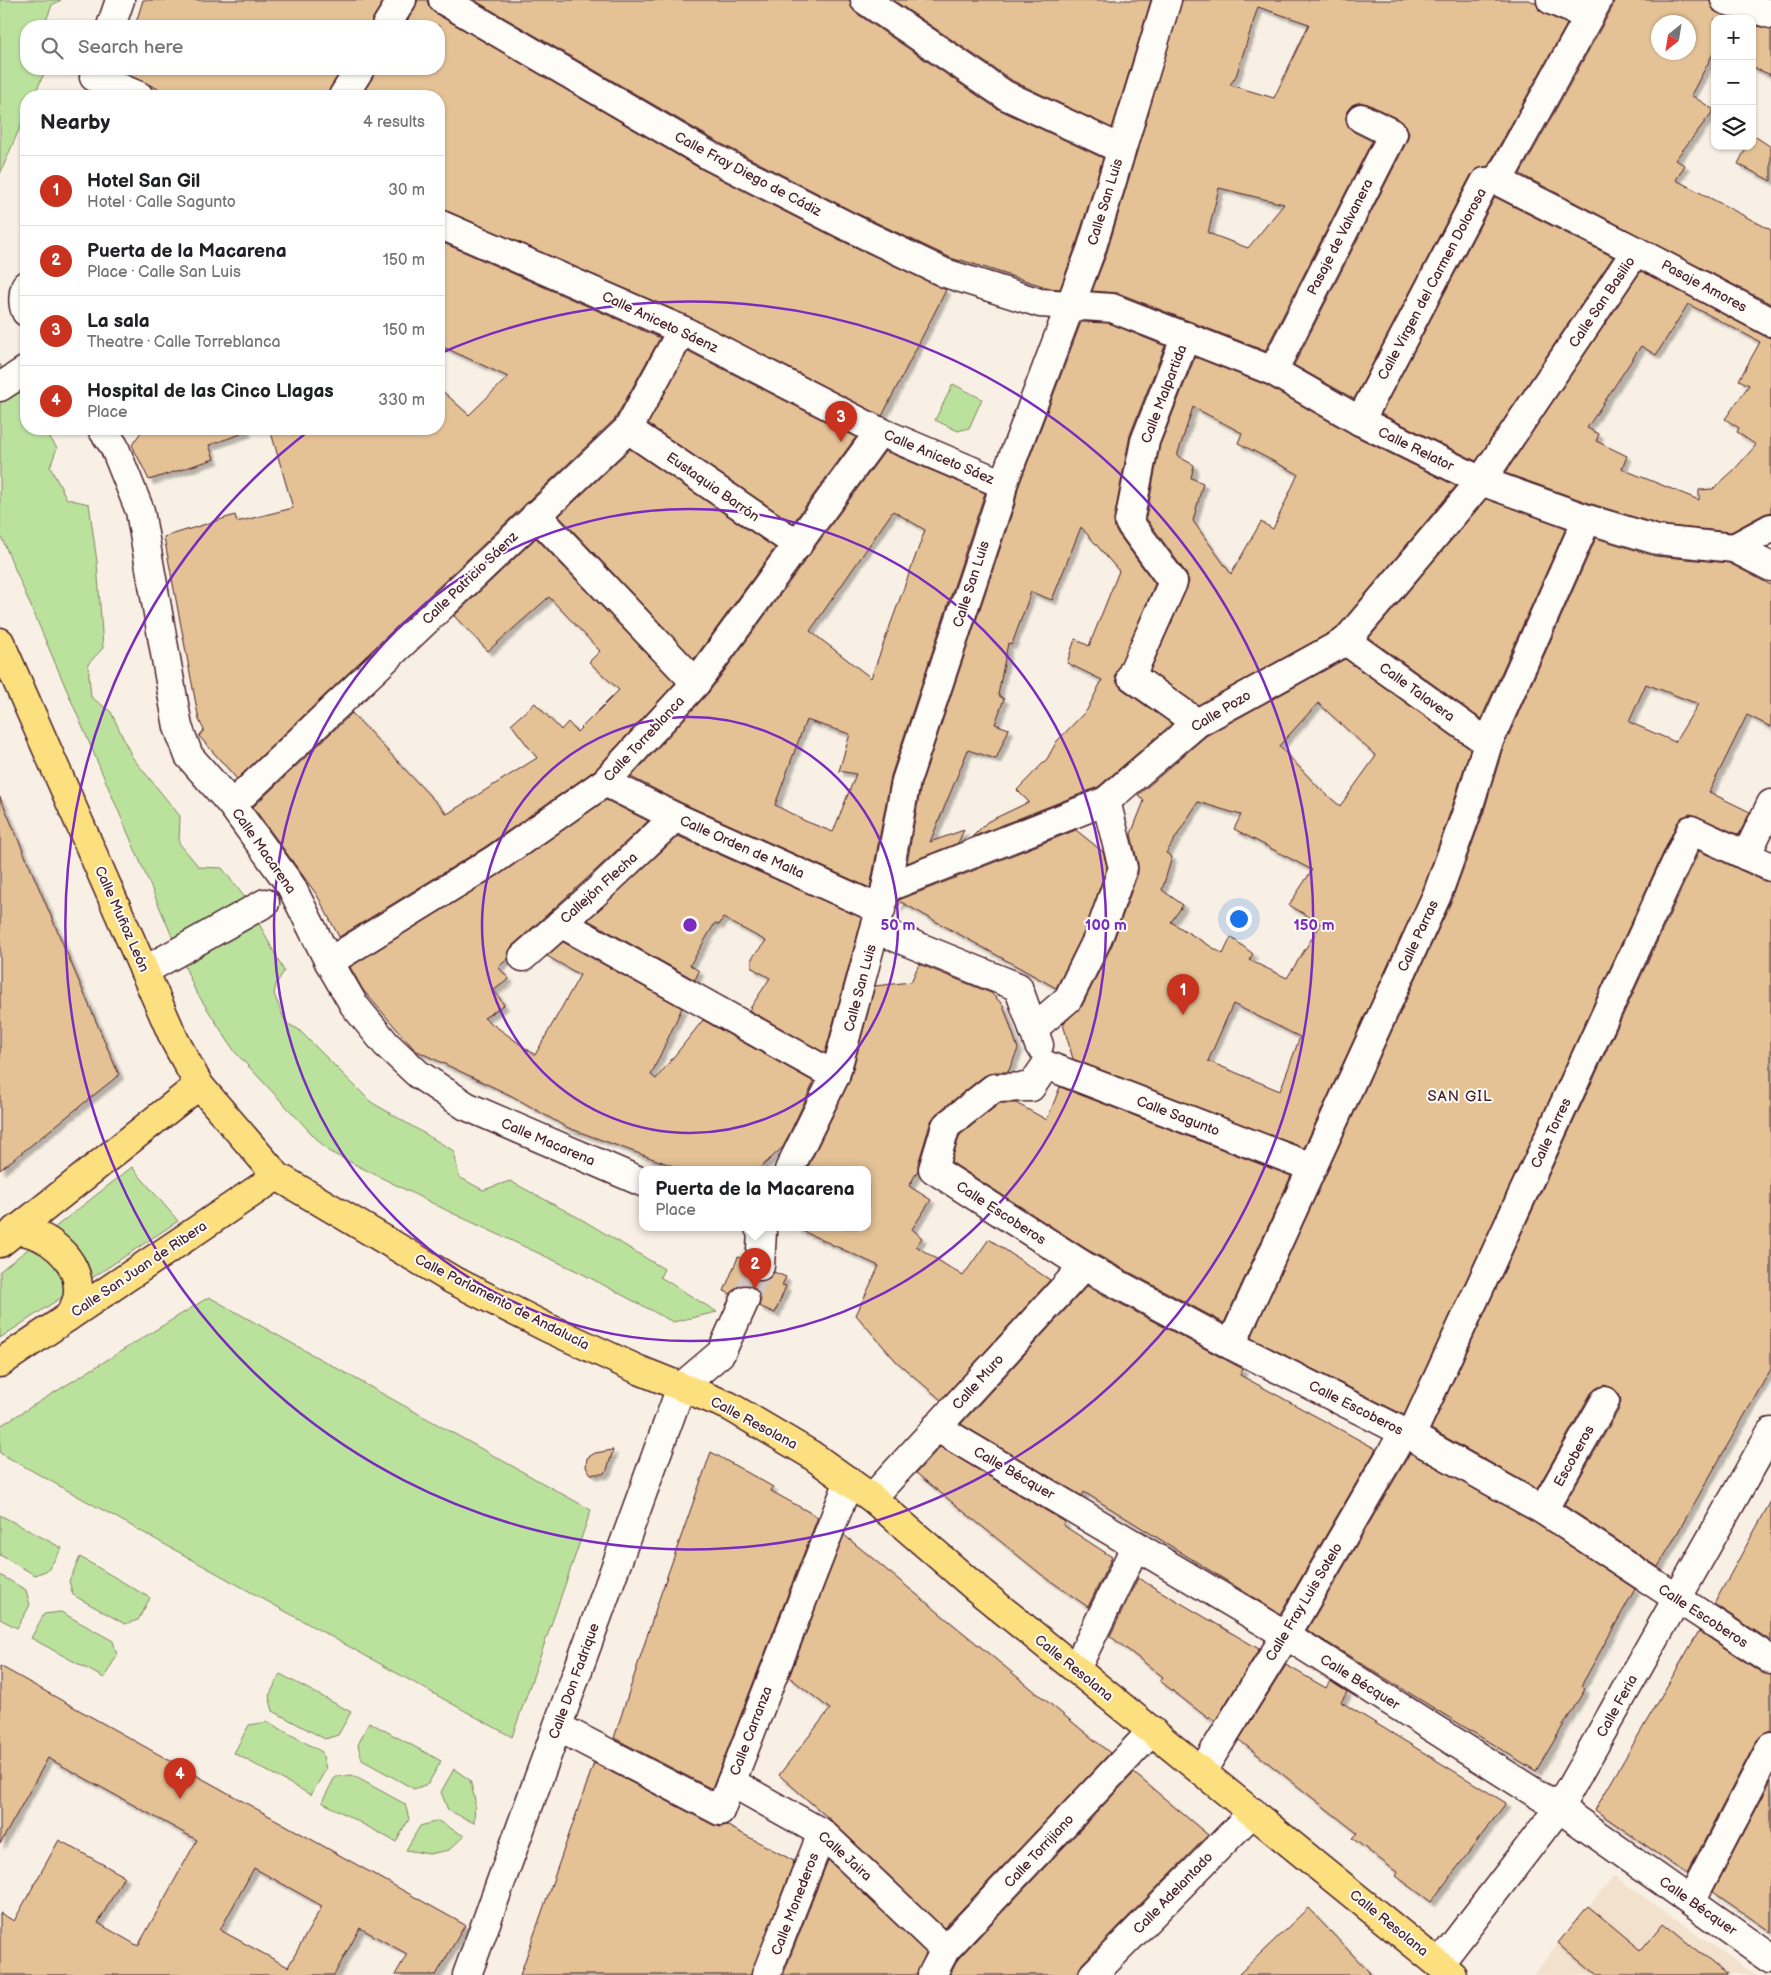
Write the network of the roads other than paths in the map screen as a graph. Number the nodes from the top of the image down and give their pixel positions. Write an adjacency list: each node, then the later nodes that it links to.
1 (120, 0): 10 (street)
2 (402, 0): 11 (street)
3 (443, 0): 21 (street, Calle Fray Diego de Cádiz)
4 (864, 0): 17 (street)
5 (1166, 0): 17 (street, Calle San Luis)
6 (1551, 0): 8 (street)
7 (1725, 0): 9 (street)
8 (1594, 8): 18 (street, Calle Virgen del Carmen Dolorosa)
9 (1771, 14)
10 (113, 20)
11 (390, 20)
12 (356, 75): 15 (street)
13 (93, 81): 14 (street)
14 (121, 90)
15 (347, 90)
16 (1361, 118): 25 (street, Pasaje de Valvanera)
17 (1121, 149): 21 (street, Calle San Luis)
18 (1498, 181): 20 (street, Calle San Basilio); 28 (street, Calle Virgen del Carmen Dolorosa)
19 (445, 227): 23 (street, Calle Aniceto Sáenz)
20 (1636, 251): 22 (street, Pasaje Amores); 32 (street, Calle San Basilio)
21 (1070, 305): 24 (street, Calle Relator); 33 (street, Calle San Luis)
22 (1771, 322)
23 (682, 330): 29 (street, Calle Patricio Sáenz); 30 (street, Calle Aniceto Sáenz)
24 (1186, 336): 25 (street, Calle Relator); 43 (street, Calle Malpartida)
25 (1273, 371): 28 (street, Calle Relator)
26 (20, 374): 27 (street)
27 (0, 387)
28 (1360, 421): 32 (street, Calle Relator)
29 (628, 429): 34 (street, Calle Patricio Sáenz); 37 (street, Eustaquia Barrón)
30 (878, 430): 33 (street, Calle Aniceto Sáez); 37 (street, Calle Torreblanca)
31 (114, 435): 48 (street, Calle Macarena)
32 (1481, 481): 35 (street, Calle Relator); 40 (street, Calle Pozo)
33 (1003, 484): 53 (street, Calle San Luis)
34 (536, 515): 42 (street); 48 (street, Calle Patricio Sáenz)
35 (1587, 519): 38 (street, Calle Relator); 44 (street, Calle Parras)
36 (1771, 528): 38 (street)
37 (798, 545): 42 (street, Calle Torreblanca)
38 (1734, 548): 39 (street, Calle Relator)
39 (1771, 567)
40 (1346, 641): 43 (street, Calle Pozo); 44 (street, Calle Talavera)
41 (0, 642): 57 (main road, Calle Muñoz León)
42 (696, 682): 45 (street, Calle Torreblanca)
43 (1197, 723): 46 (street, Calle Pozo)
44 (1488, 743): 63 (street, Calle Parras)
45 (605, 782): 49 (street, Calle Orden de Malta); 56 (street, Calle Torreblanca)
46 (1106, 801): 53 (street, Calle Pozo); 58 (street)
47 (1771, 804): 50 (street)
48 (232, 805): 52 (street, Calle Macarena)
49 (675, 817): 53 (street, Calle Orden de Malta); 54 (street, Callejón Flecha)
50 (1746, 856): 51 (street); 78 (street, Calle Torres)
51 (1771, 867)
52 (278, 895): 56 (street, Calle Macarena); 57 (street)
53 (881, 909): 58 (street, Calle Orden de Malta); 60 (street, Calle San Luis)
54 (561, 923): 55 (street, Callejón Flecha); 60 (street)
55 (523, 957)
56 (329, 962): 65 (street, Calle Macarena)
57 (144, 971): 61 (main road, Calle Muñoz León)
58 (1033, 1029): 59 (street, Calle Orden de Malta)
59 (1046, 1065): 63 (street, Calle Sagunto); 69 (street, Calle Escoberos)
60 (835, 1076): 62 (street, Calle San Luis)
61 (199, 1085): 64 (main road, Calle Muñoz León); 67 (main road)
62 (791, 1166)
63 (1311, 1167): 72 (street, Calle Parras)
64 (277, 1176): 71 (main road, Calle San Juan de Ribera); 74 (main road, Calle Parlamento de Andalucía)
65 (639, 1181)
66 (761, 1231): 68 (street)
67 (8, 1236): 71 (main road)
68 (760, 1266)
69 (1084, 1266): 72 (street, Calle Escoberos); 76 (street, Calle Muro)
70 (746, 1300): 74 (street)
71 (68, 1317): 73 (main road, Calle San Juan de Ribera)
72 (1231, 1346): 78 (street, Calle Escoberos)
73 (0, 1363)
74 (681, 1387): 79 (main road, Calle Resolana); 87 (street, Calle Don Fadrique)
75 (1605, 1401): 81 (street, Escoberos)
76 (936, 1428): 80 (street, Calle Muro); 82 (street, Calle Bécquer)
77 (1771, 1432): 83 (street, Calle Feria)
78 (1408, 1434): 81 (street, Calle Escoberos); 84 (street, Calle Fray Luis Sotelo)
79 (849, 1481): 80 (main road, Calle Resolana); 91 (street, Calle Carranza)
80 (872, 1498): 86 (main road, Calle Resolana)
81 (1543, 1510): 83 (street, Calle Escoberos)
82 (1136, 1545): 84 (street, Calle Bécquer); 86 (street)
83 (1676, 1598): 85 (street, Calle Escoberos); 92 (street, Calle Feria)
84 (1286, 1635): 90 (street, Calle Fray Luis Sotelo); 92 (street, Calle Bécquer)
85 (1771, 1660)
86 (1076, 1669): 88 (main road, Calle Resolana)
87 (558, 1728): 91 (street, Calle Carranza); 99 (street, Calle Don Fadrique)
88 (1152, 1731): 90 (main road, Calle Resolana); 96 (street, Calle Torrijiano)
89 (1771, 1747): 95 (street)
90 (1202, 1771): 93 (main road, Calle Resolana)
91 (731, 1782): 94 (street, Calle Jaira)
92 (1559, 1808): 95 (street, Calle Bécquer); 98 (street, Calle Feria)
93 (1253, 1812): 98 (main road, Calle Resolana); 102 (street, Calle Adelantado)
94 (822, 1833): 96 (street, Calle Jaira); 100 (street, Calle Monederos)
95 (1691, 1901): 97 (street, Calle Bécquer)
96 (945, 1950): 101 (street, Calle Torrijiano)
97 (1771, 1958)
98 (1445, 1969)
99 (467, 1975)
100 (766, 1975)
101 (932, 1975)
102 (1093, 1975)

